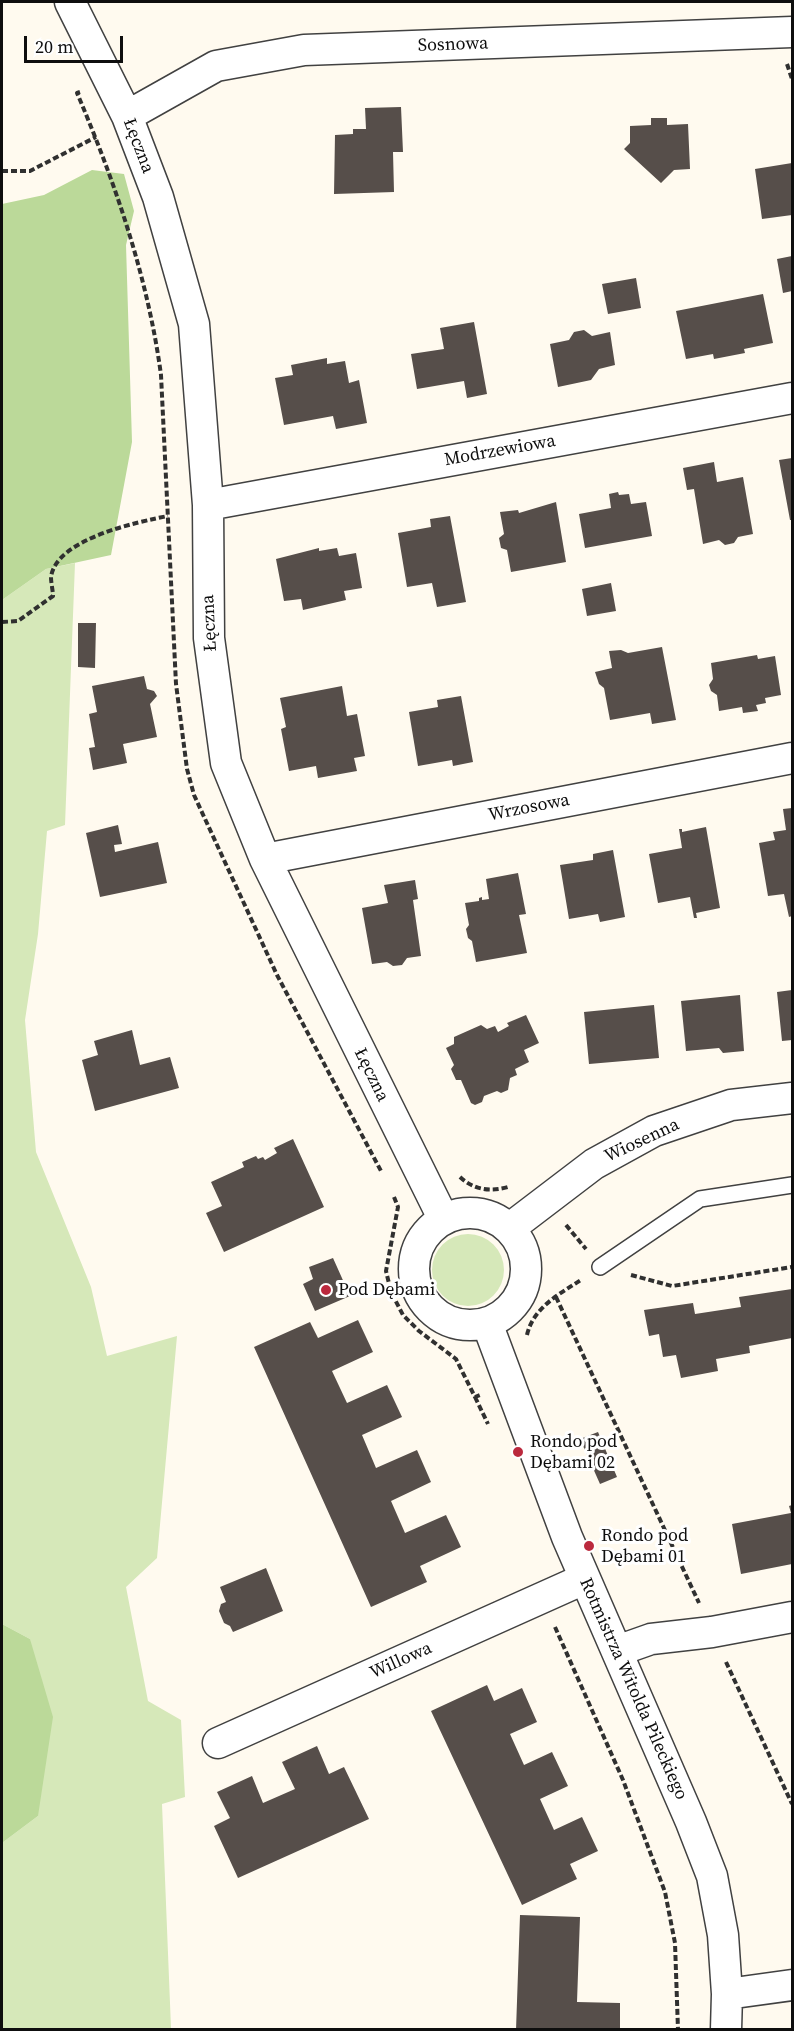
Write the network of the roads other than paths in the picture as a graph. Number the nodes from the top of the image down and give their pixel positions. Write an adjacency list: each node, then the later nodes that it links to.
1 (70, 2): 3 (street, Łęczna)
2 (792, 32): 3 (street, Sosnowa)
3 (127, 116): 5 (street, Łęczna)
4 (792, 398): 5 (street, Modrzewiowa)
5 (208, 505): 7 (street, Łęczna)
6 (792, 758): 7 (street, Wrzosowa)
7 (265, 859): 10 (street, Łęczna)
8 (792, 1098): 11 (street, Wiosenna)
9 (792, 1185): 12 (lane)
10 (443, 1218): 11 (street); 13 (street)
11 (510, 1228): 13 (street)
12 (600, 1267)
13 (487, 1323): 14 (street, Rotmistrza Witolda Pileckiego)
14 (584, 1579): 16 (street, Rotmistrza Witolda Pileckiego); 17 (street, Willowa)
15 (792, 1617): 16 (street)
16 (617, 1651): 19 (street, Rotmistrza Witolda Pileckiego)
17 (218, 1743)
18 (792, 1985): 19 (street)
19 (727, 1994): 20 (street, Rotmistrza Witolda Pileckiego)
20 (726, 2030)

